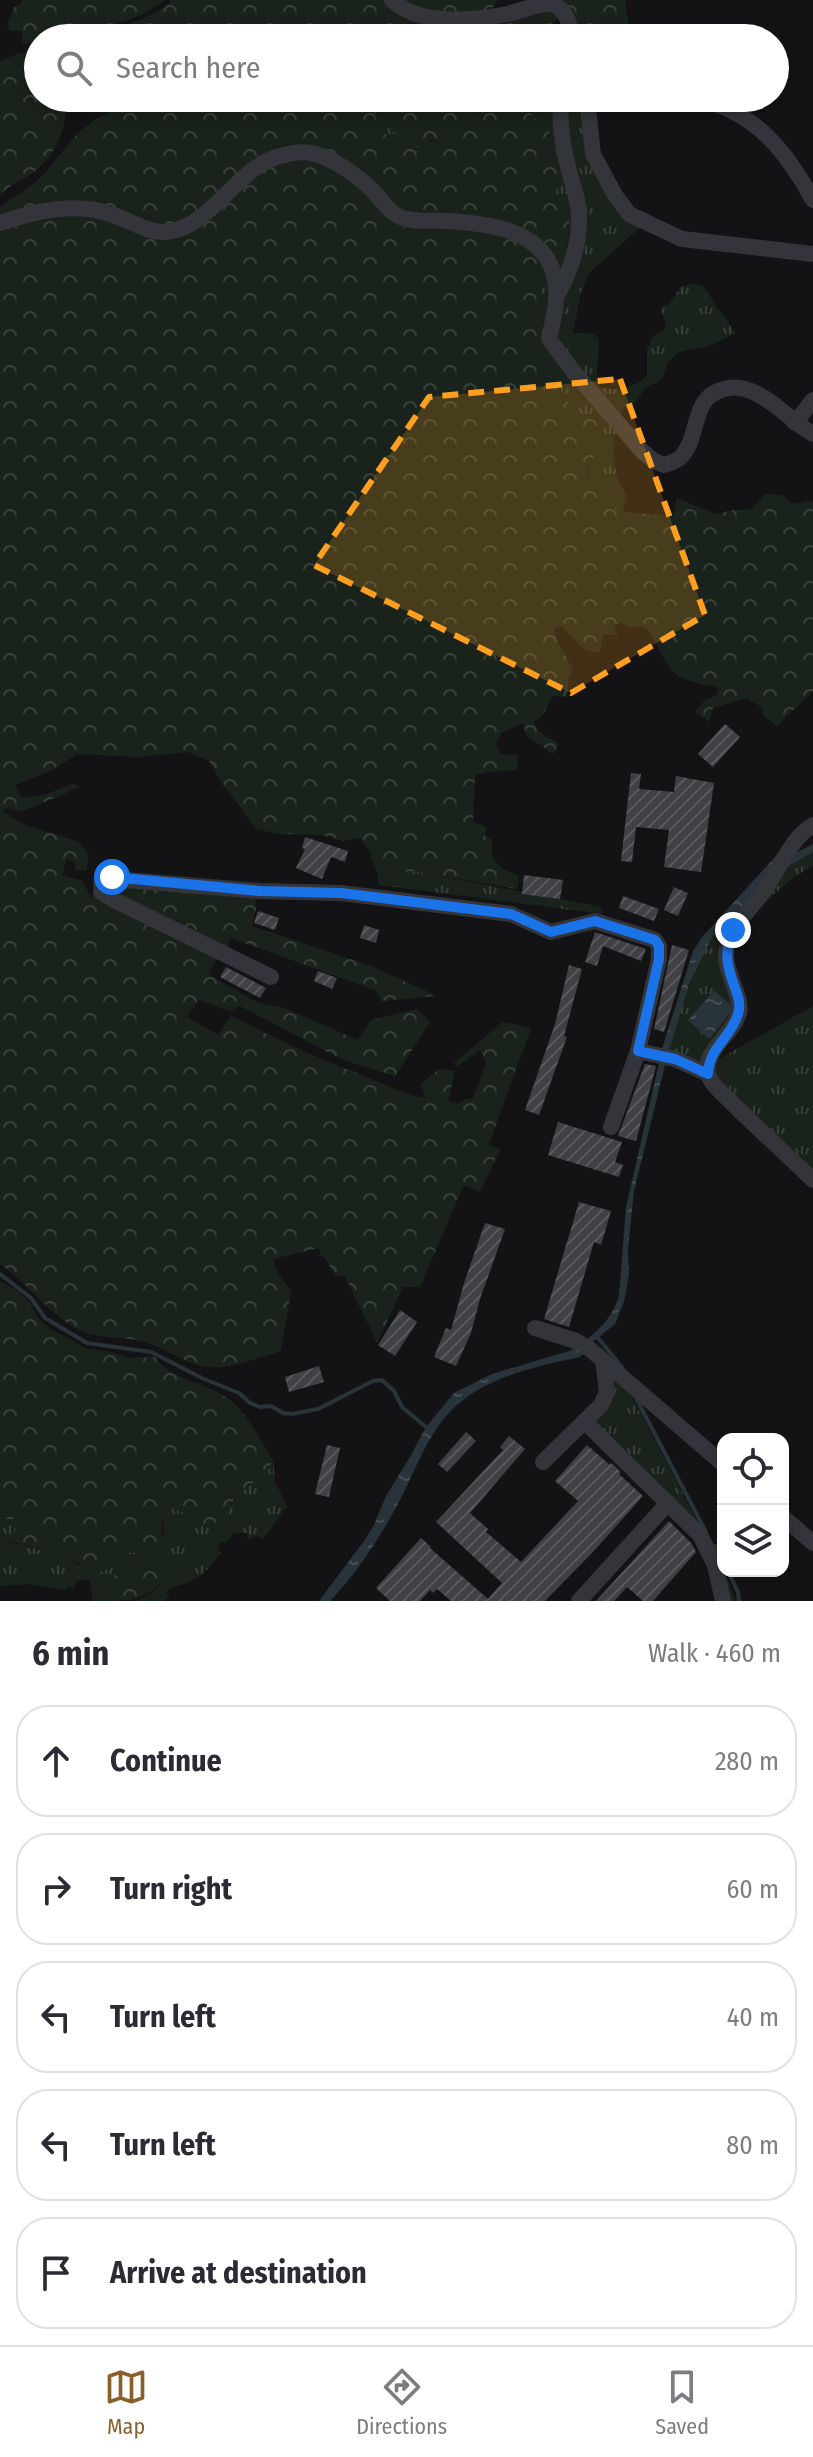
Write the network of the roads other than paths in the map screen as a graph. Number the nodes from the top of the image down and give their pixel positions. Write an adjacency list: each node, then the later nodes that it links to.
1 (392, 0): 2 (street)
2 (570, 24)
3 (559, 112): 9 (street)
4 (588, 112): 8 (street)
5 (735, 112): 6 (street)
6 (813, 200)
7 (0, 223): 9 (street)
8 (813, 254)
9 (556, 297): 11 (street)
10 (813, 400): 11 (street)
11 (795, 423): 12 (street)
12 (813, 434)
13 (813, 825): 16 (street)
14 (271, 977): 15 (street)
15 (644, 1052): 16 (street); 17 (street)
16 (708, 1074): 18 (street)
17 (611, 1127)
18 (813, 1180)
19 (535, 1328): 20 (street)
20 (597, 1355): 21 (street); 22 (street)
21 (585, 1422): 23 (street); 24 (street)
22 (717, 1459)
23 (543, 1462)
24 (668, 1503): 27 (street); 28 (street)
25 (789, 1522): 26 (street)
26 (813, 1543)
27 (579, 1601)
28 (723, 1601)

